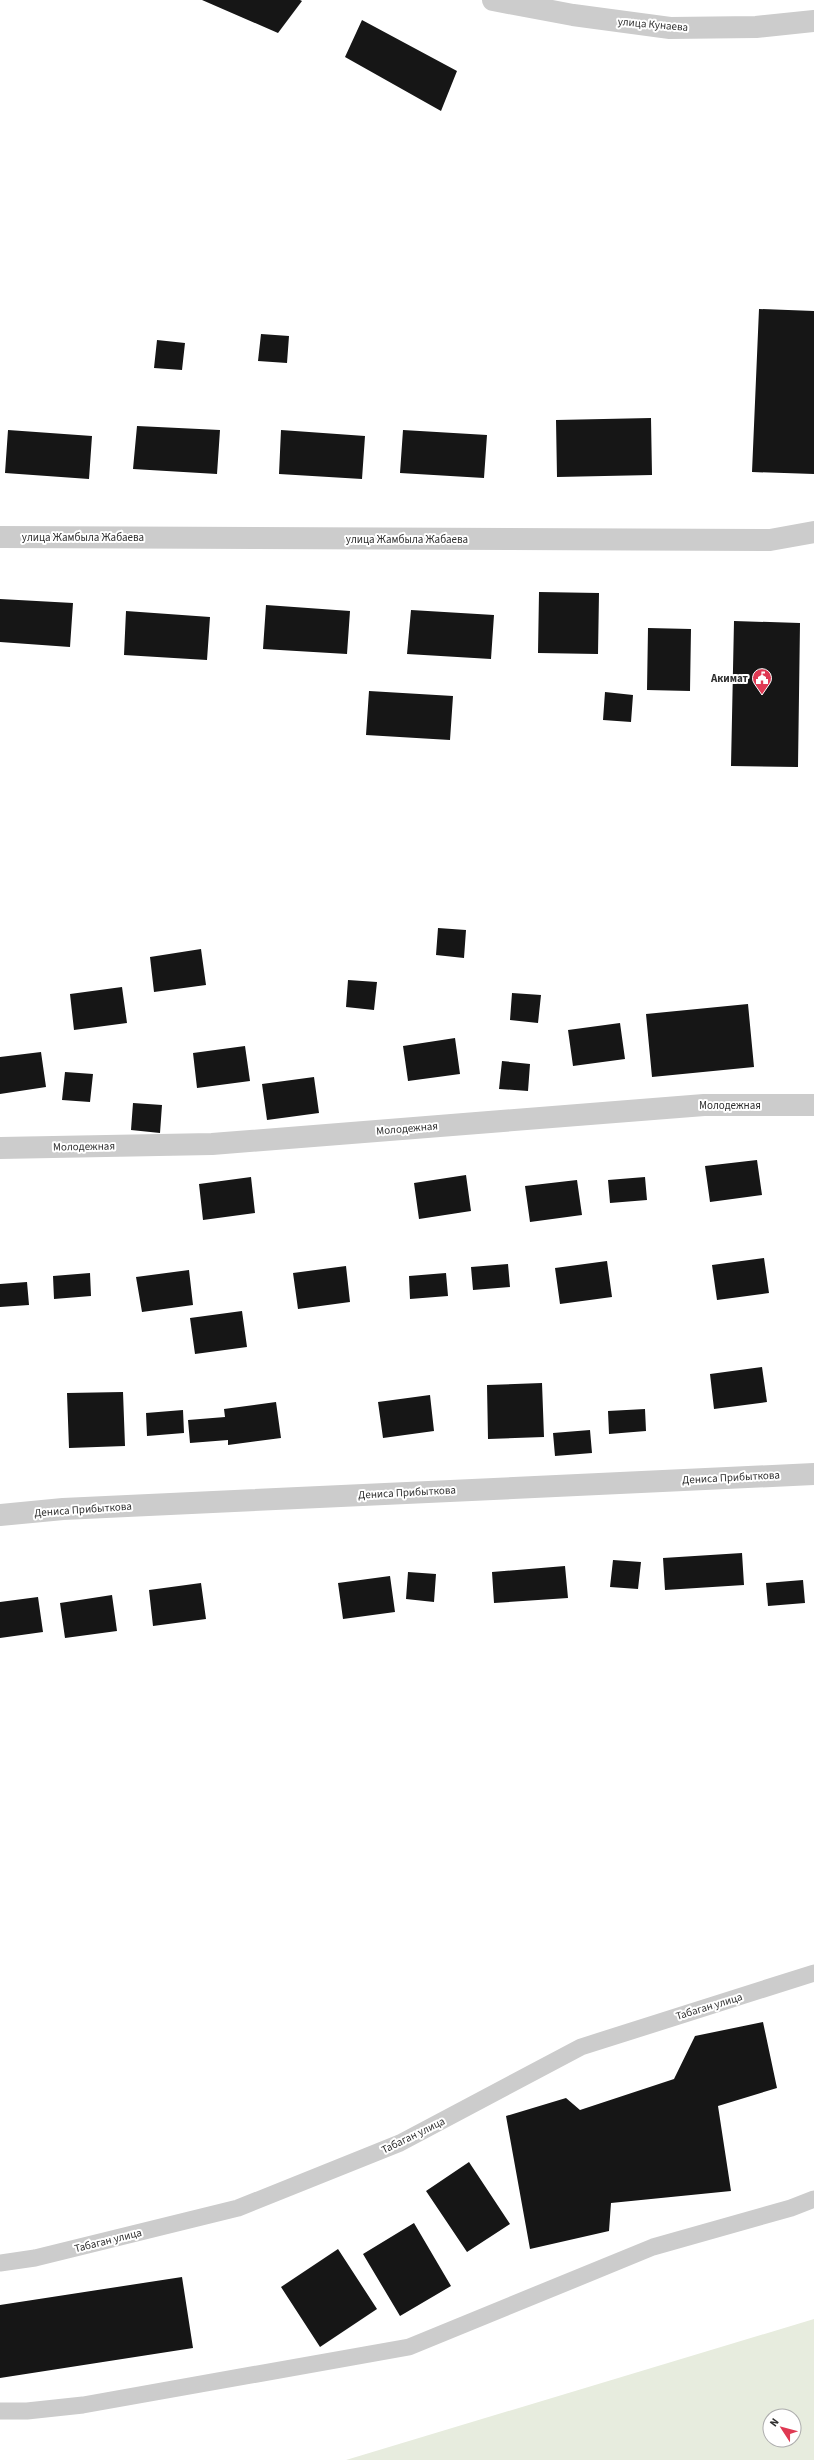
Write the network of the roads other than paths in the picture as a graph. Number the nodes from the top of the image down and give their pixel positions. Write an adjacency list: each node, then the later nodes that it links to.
1 (493, 0): 2 (street, улица Кунаева)
2 (814, 21)
3 (814, 532): 4 (street, улица Жамбыла Жабаева)
4 (0, 537)
5 (814, 1105): 6 (street, Молодежная)
6 (0, 1148)
7 (814, 1474): 8 (street, Дениса Прибыткова)
8 (0, 1515)
9 (814, 1973): 11 (lane, Табаган улица)
10 (814, 2199): 12 (lane)
11 (0, 2263)
12 (0, 2411)

